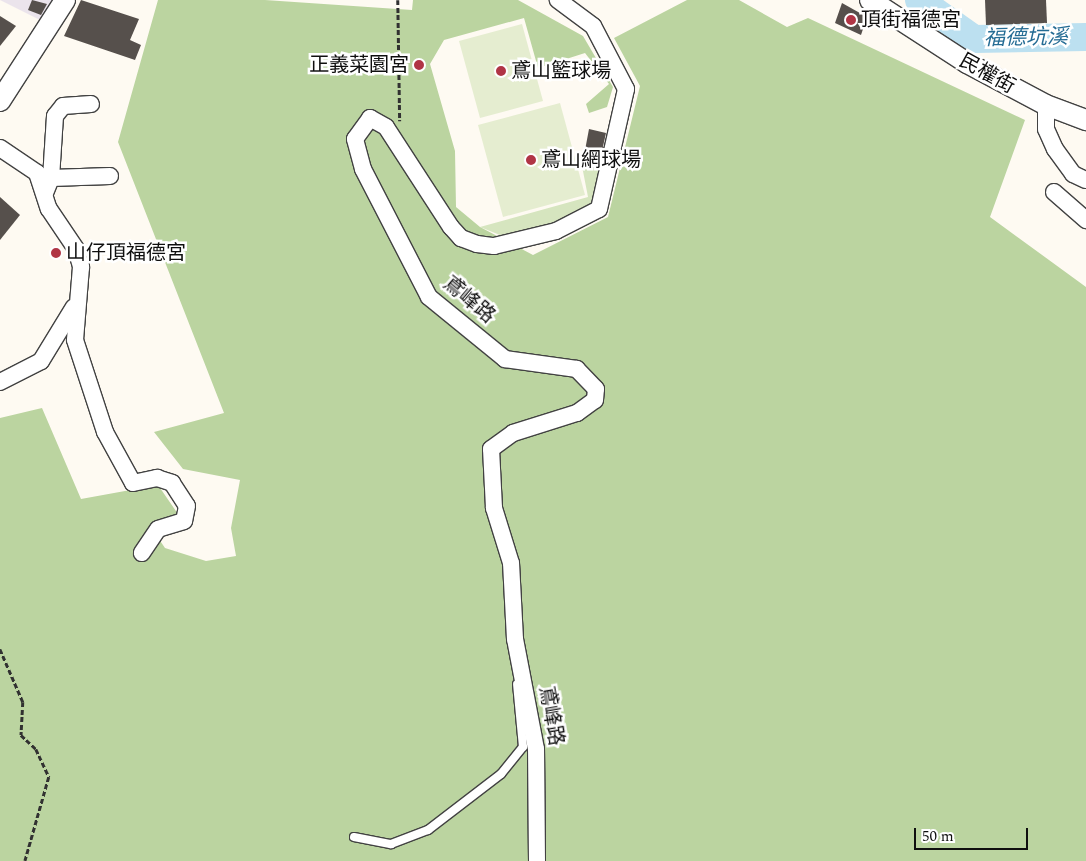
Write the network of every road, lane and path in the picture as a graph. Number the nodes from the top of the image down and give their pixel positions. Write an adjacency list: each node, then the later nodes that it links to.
1 (65, 0): 5 (street)
2 (398, 0): 10 (path)
3 (558, 0): 10 (street, 鳶峰路)
4 (870, 0): 7 (street, 民權街)
5 (0, 101)
6 (91, 104): 13 (street)
7 (1046, 105): 8 (street, 民權街); 12 (street)
8 (1086, 120)
9 (0, 148): 13 (street)
10 (401, 148): 20 (street, 鳶峰路)
11 (110, 176): 13 (street)
12 (1086, 180)
13 (48, 185): 16 (street)
14 (1054, 192): 15 (street)
15 (1086, 220)
16 (74, 307): 17 (street); 18 (street)
17 (0, 382)
18 (142, 553)
19 (0, 649): 22 (path)
20 (518, 651): 21 (lane); 23 (street, 鳶峰路)
21 (354, 837)
22 (25, 861)
23 (537, 861)

